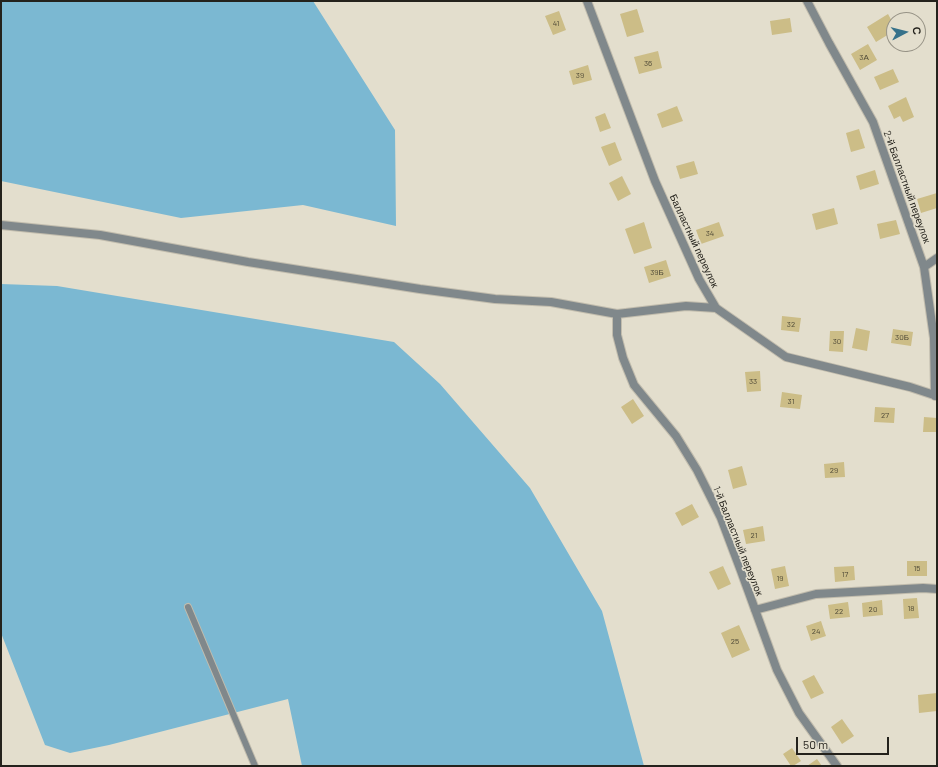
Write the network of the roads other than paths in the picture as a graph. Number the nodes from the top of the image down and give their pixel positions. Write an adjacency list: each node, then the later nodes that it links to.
1 (587, 1): 6 (street, Балластный переулок)
2 (807, 1): 5 (street, 2-й Балластный переулок)
3 (1, 225): 7 (street)
4 (937, 258): 5 (street)
5 (924, 267): 8 (street, 2-й Балластный переулок)
6 (716, 308): 7 (street); 8 (street, Балластный переулок)
7 (616, 314): 11 (street, 1-й Балластный переулок)
8 (936, 396)
9 (937, 589): 11 (street, 1-й Балластный переулок)
10 (188, 607): 12 (lane)
11 (755, 610): 13 (street, 1-й Балластный переулок)
12 (255, 766)
13 (837, 766)

